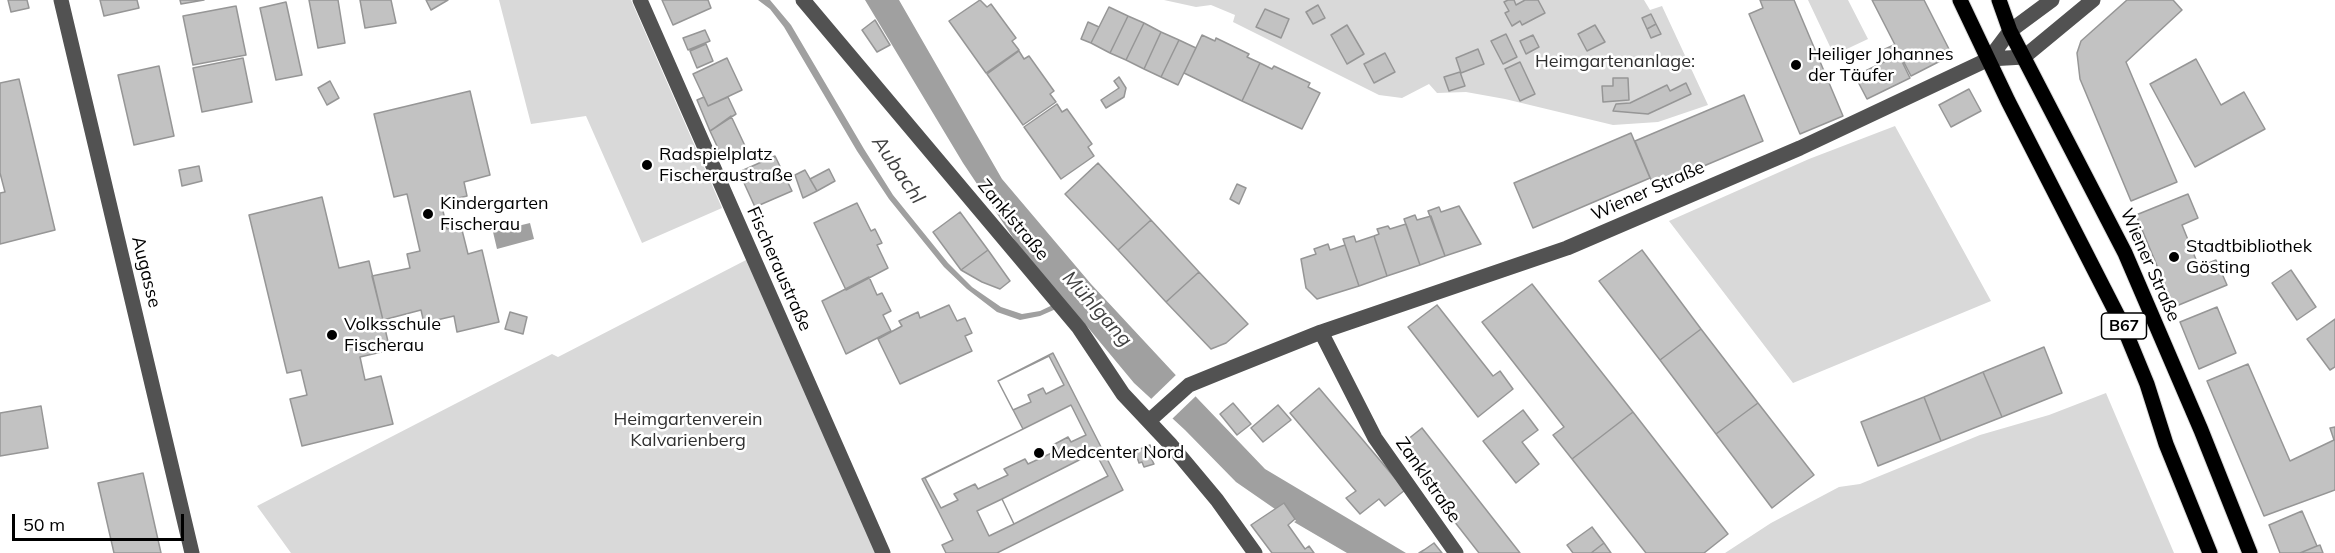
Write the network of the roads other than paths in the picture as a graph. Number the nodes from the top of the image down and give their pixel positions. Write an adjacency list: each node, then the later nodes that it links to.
1 (61, 0): 13 (street, Augasse)
2 (640, 0): 14 (street, Fischeraustraße)
3 (803, 0): 12 (street, Zanklstraße)
4 (1960, 0): 10 (main road, B67)
5 (1999, 0): 8 (main road, Wiener Straße / B67)
6 (2052, 0): 8 (street)
7 (2093, 0): 9 (street)
8 (2010, 31): 9 (main road, Wiener Straße / B67); 10 (street)
9 (2024, 57): 10 (street); 18 (main road, Wiener Straße / B67)
10 (1989, 60): 11 (street, Wiener Straße); 17 (main road, B67)
11 (1321, 332): 12 (street); 16 (street, Zanklstraße)
12 (1155, 417): 15 (street, Zanklstraße)
13 (192, 553)
14 (883, 553)
15 (1255, 553)
16 (1456, 553)
17 (2210, 553)
18 (2250, 553)

